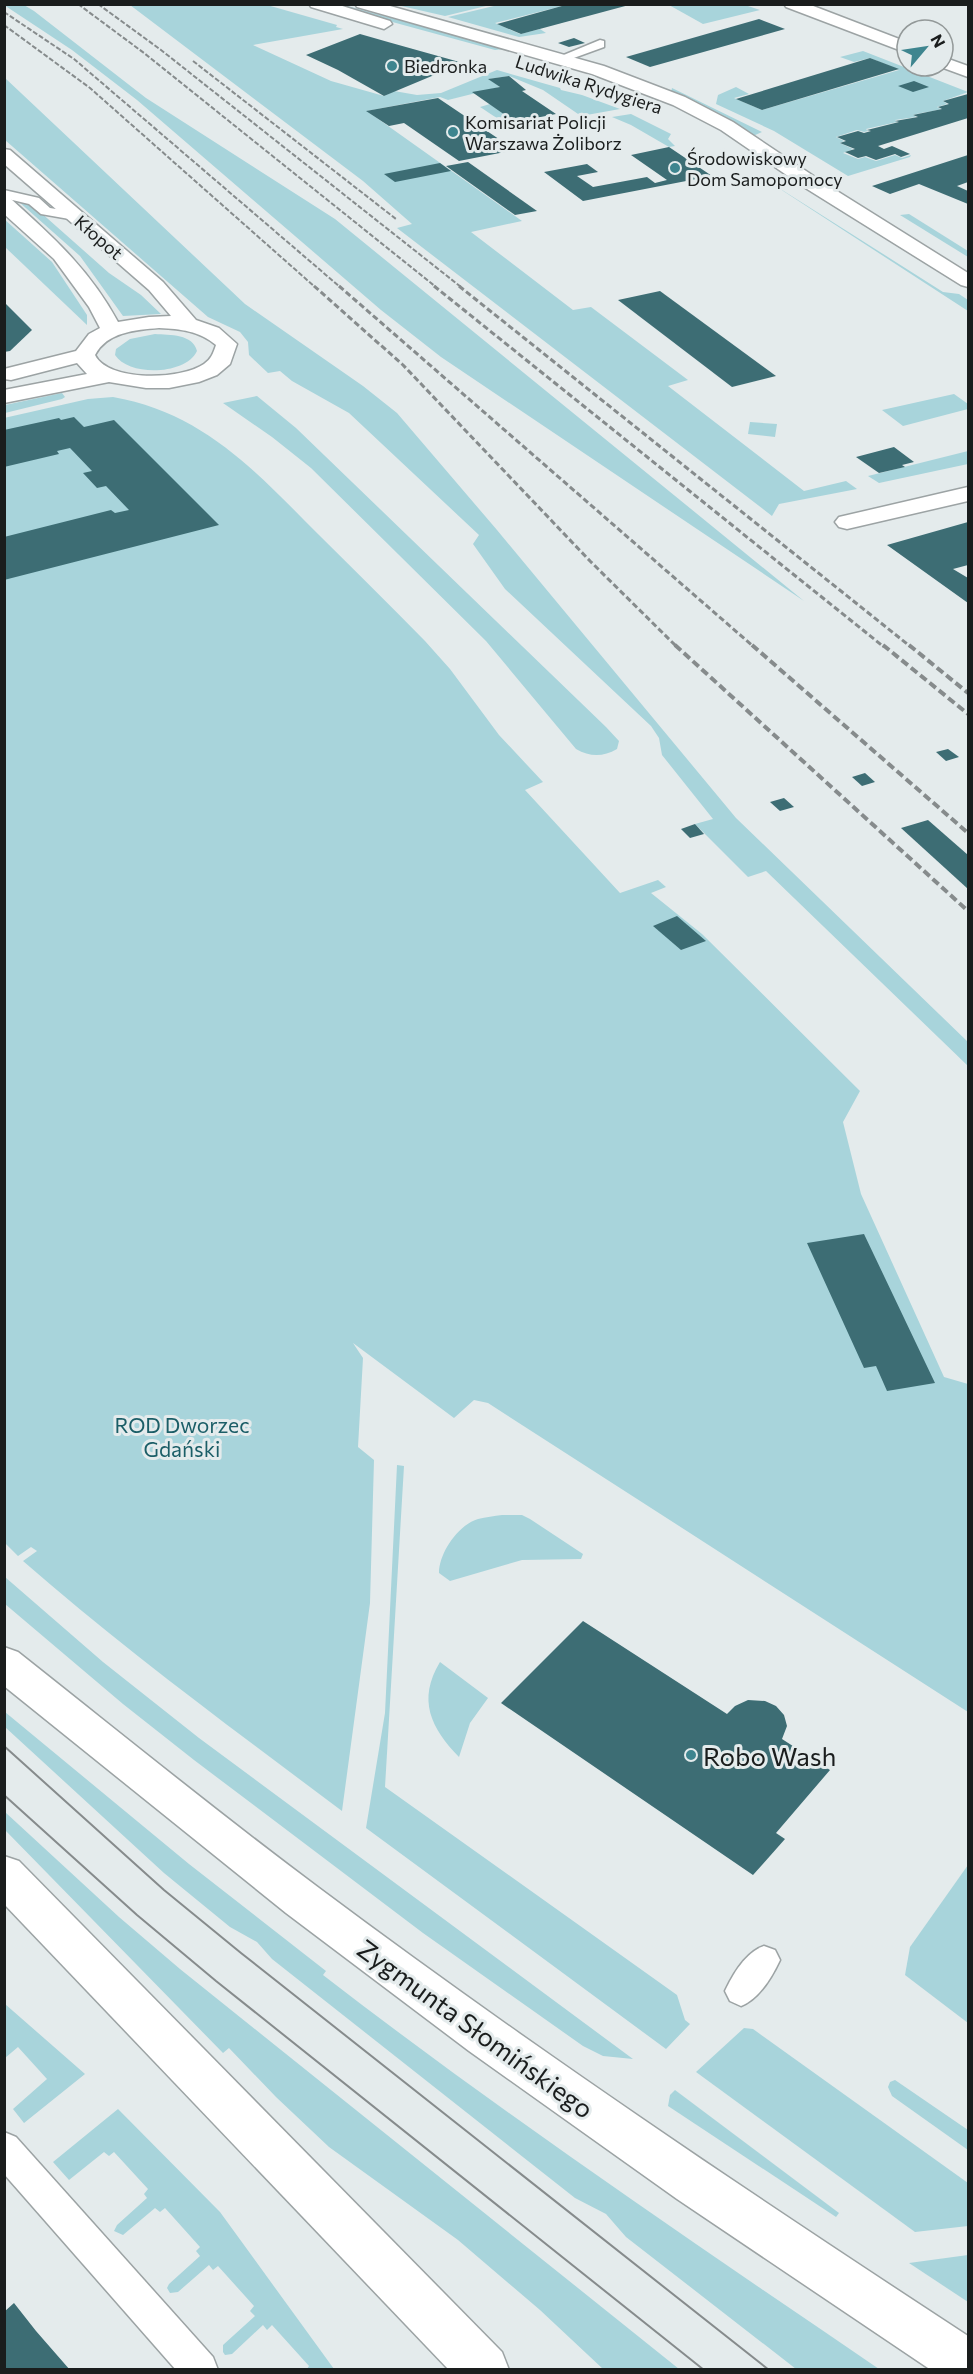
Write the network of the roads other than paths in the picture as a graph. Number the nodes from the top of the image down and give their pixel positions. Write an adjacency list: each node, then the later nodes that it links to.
1 (317, 4): 8 (street, Ludwika Rydygiera)
2 (363, 4): 6 (street, Ludwika Rydygiera)
3 (801, 6): 4 (street)
4 (895, 43)
5 (600, 44): 6 (lane)
6 (560, 59): 7 (street, Ludwika Rydygiera)
7 (679, 101): 8 (street); 10 (street, Ludwika Rydygiera)
8 (659, 106): 10 (street, Ludwika Rydygiera)
9 (4, 154): 12 (street, Kłopot)
10 (814, 184): 13 (street, Ludwika Rydygiera)
11 (6, 204): 12 (lane); 15 (street, Kłopot)
12 (75, 216): 14 (street, Kłopot)
13 (969, 281)
14 (189, 324): 15 (street); 18 (street)
15 (112, 330): 16 (street)
16 (84, 355): 17 (street); 18 (street)
17 (4, 376)
18 (108, 376): 19 (street)
19 (4, 397)
20 (969, 494): 21 (street)
21 (848, 522)
22 (4, 1664): 27 (street, Zygmunta Słomińskiego)
23 (4, 1874): 29 (street)
24 (764, 1960): 25 (lane)
25 (741, 1992)
26 (4, 2148): 28 (lane)
27 (969, 2365)
28 (200, 2370)
29 (483, 2370)

